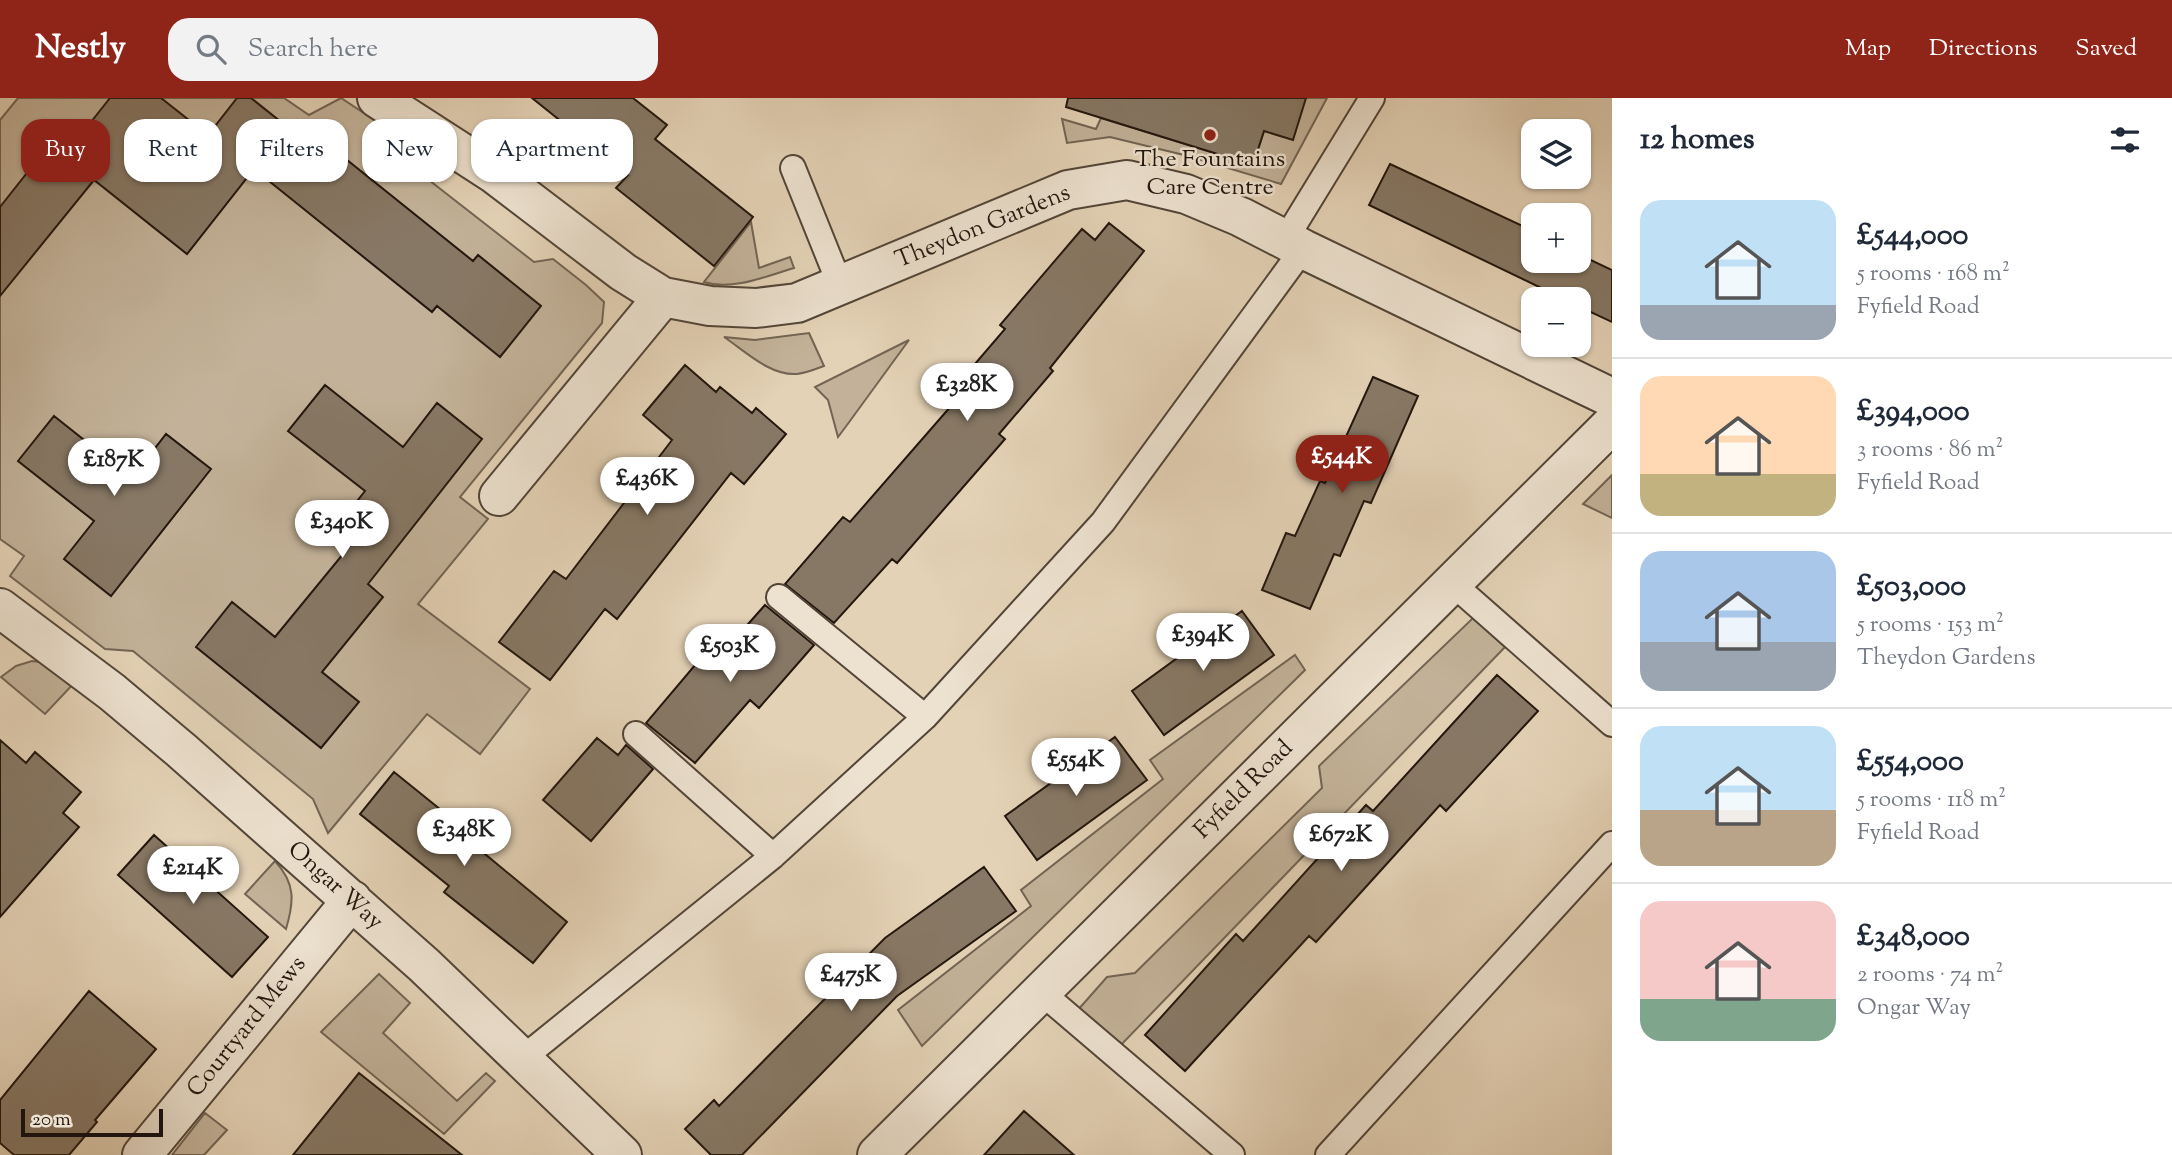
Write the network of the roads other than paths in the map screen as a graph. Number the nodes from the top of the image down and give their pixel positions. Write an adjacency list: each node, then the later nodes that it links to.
1 (377, 98): 6 (street, Theydon Gardens)
2 (1372, 98): 4 (lane)
3 (793, 168): 5 (lane)
4 (1294, 245): 5 (street, Theydon Gardens); 7 (street, Theydon Gardens); 13 (lane)
5 (841, 285): 6 (street, Theydon Gardens)
6 (663, 297): 9 (street)
7 (1612, 398)
8 (1612, 424): 10 (street, Fyfield Road)
9 (499, 496)
10 (1452, 583): 14 (lane); 19 (street, Fyfield Road)
11 (779, 597): 13 (lane)
12 (5, 621): 18 (street, Ongar Way)
13 (925, 717): 17 (lane)
14 (1612, 724)
15 (636, 734): 17 (lane)
16 (1612, 844): 25 (lane)
17 (773, 856): 20 (lane)
18 (352, 900): 20 (street, Ongar Way); 21 (street, Courtyard Mews)
19 (1041, 992): 23 (street, Fyfield Road); 24 (lane)
20 (523, 1058): 22 (street, Ongar Way)
21 (142, 1155)
22 (622, 1155)
23 (877, 1155)
24 (1232, 1155)
25 (1328, 1155)

